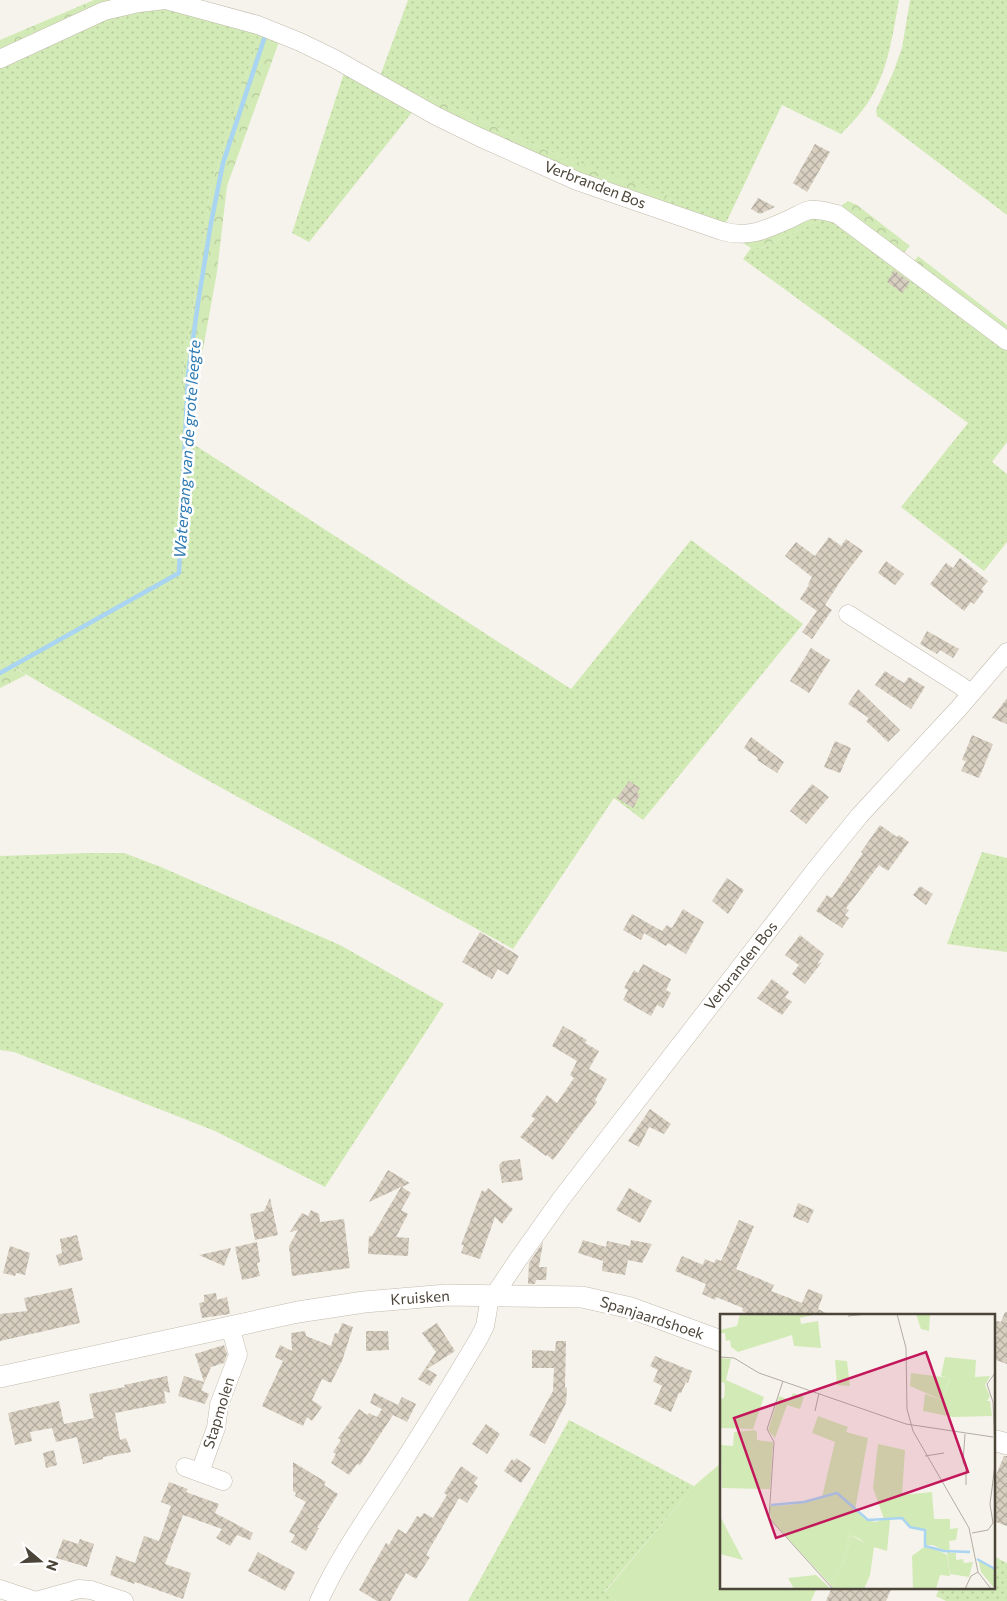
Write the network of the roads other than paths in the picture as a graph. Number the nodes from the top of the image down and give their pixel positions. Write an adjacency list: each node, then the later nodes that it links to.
1 (165, 0): 2 (street, Verbranden Bos); 3 (street, Verbranden Bos)
2 (0, 58)
3 (1007, 341)
4 (848, 614): 6 (street)
5 (1007, 652): 6 (street, Verbranden Bos)
6 (971, 694): 7 (street, Verbranden Bos)
7 (494, 1296): 8 (street, Kruisken); 9 (street, Spanjaardshoek); 17 (street)
8 (230, 1326): 10 (street, Kruisken); 13 (street, Stapmolen)
9 (720, 1341)
10 (0, 1377)
11 (994, 1440): 12 (street)
12 (1007, 1444)
13 (223, 1481)
14 (0, 1589): 15 (street)
15 (36, 1601): 16 (street)
16 (124, 1601)
17 (319, 1601)

